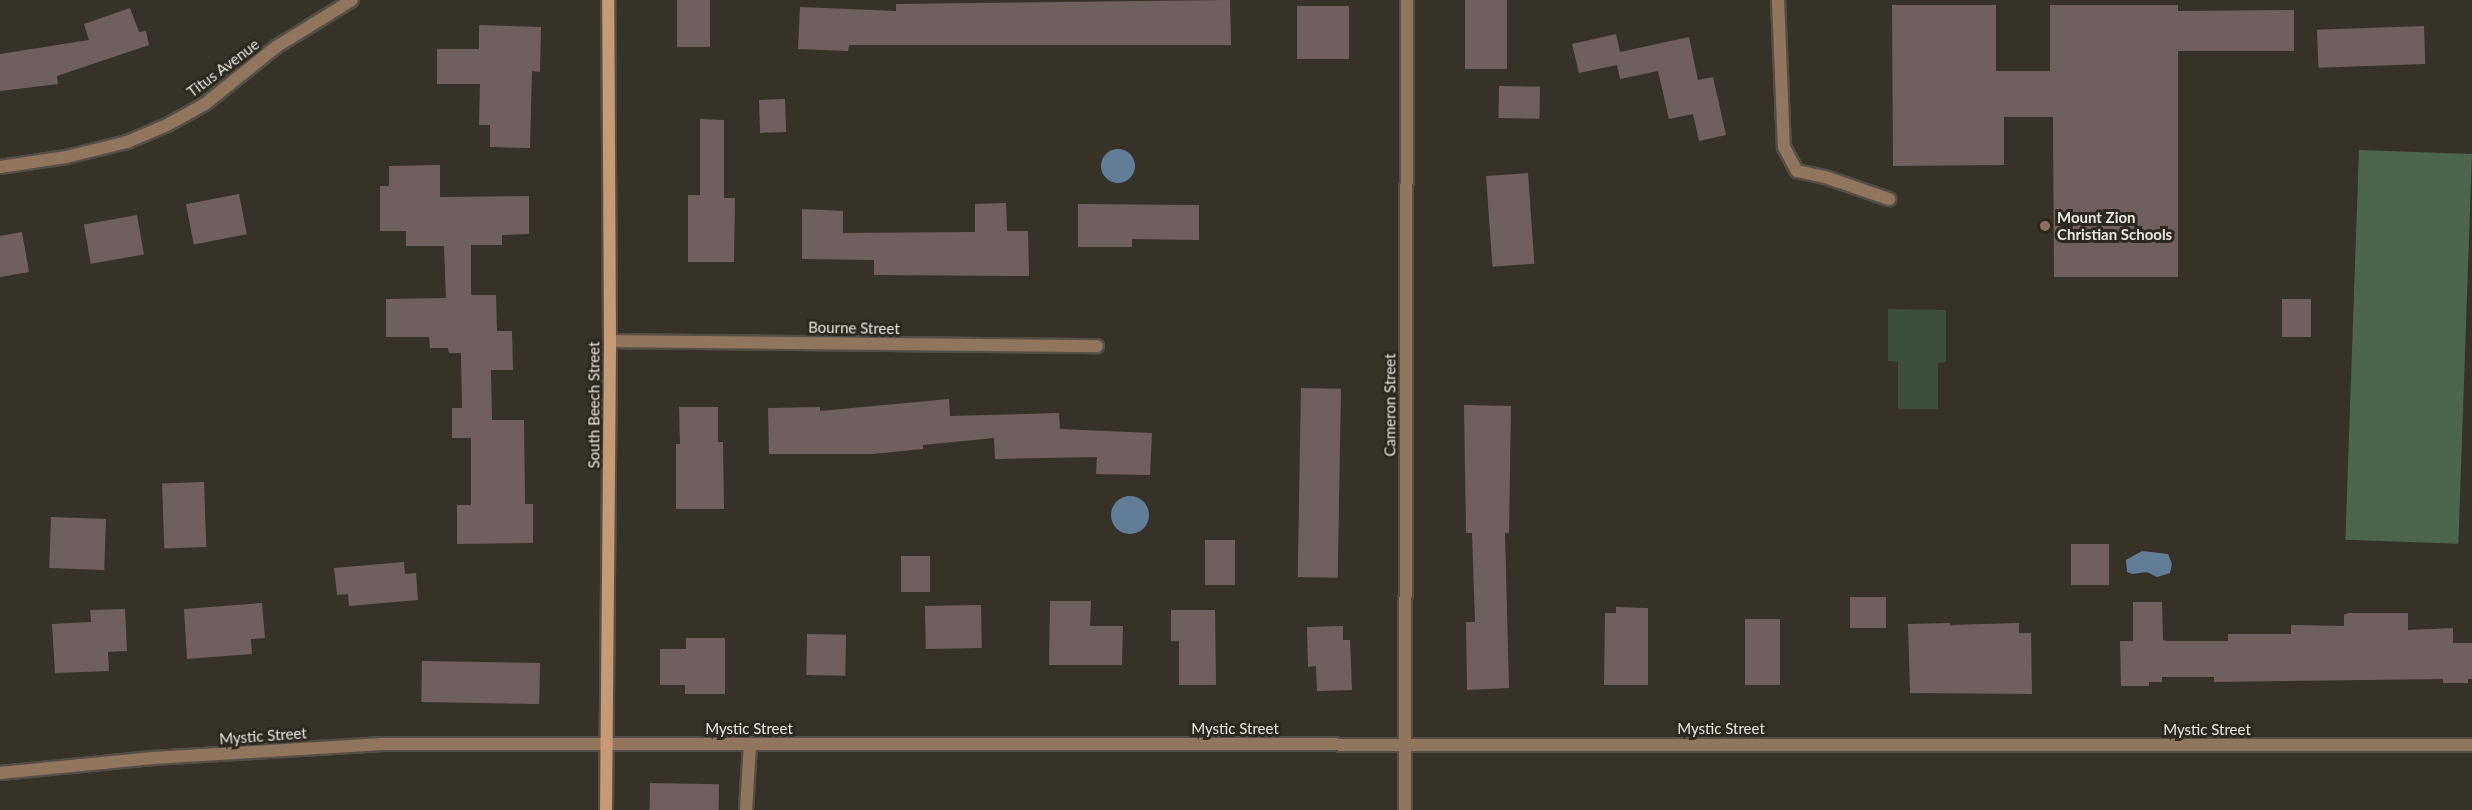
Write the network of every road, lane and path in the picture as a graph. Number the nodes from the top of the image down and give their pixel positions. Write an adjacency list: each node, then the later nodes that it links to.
1 (352, 0): 5 (street, Titus Avenue)
2 (608, 0): 7 (street, South Beech Street)
3 (1407, 0): 11 (street, Cameron Street)
4 (1778, 0): 6 (street)
5 (0, 167)
6 (1889, 199)
7 (610, 341): 8 (street, Bourne Street); 9 (street, South Beech Street)
8 (1097, 346)
9 (606, 744): 10 (street, Mystic Street); 13 (street, Mystic Street); 14 (street, South Beech Street)
10 (750, 744): 11 (street, Mystic Street); 15 (street)
11 (1403, 744): 12 (street, Mystic Street); 16 (street, Cameron Street)
12 (2472, 745)
13 (0, 773)
14 (606, 810)
15 (746, 810)
16 (1405, 810)

